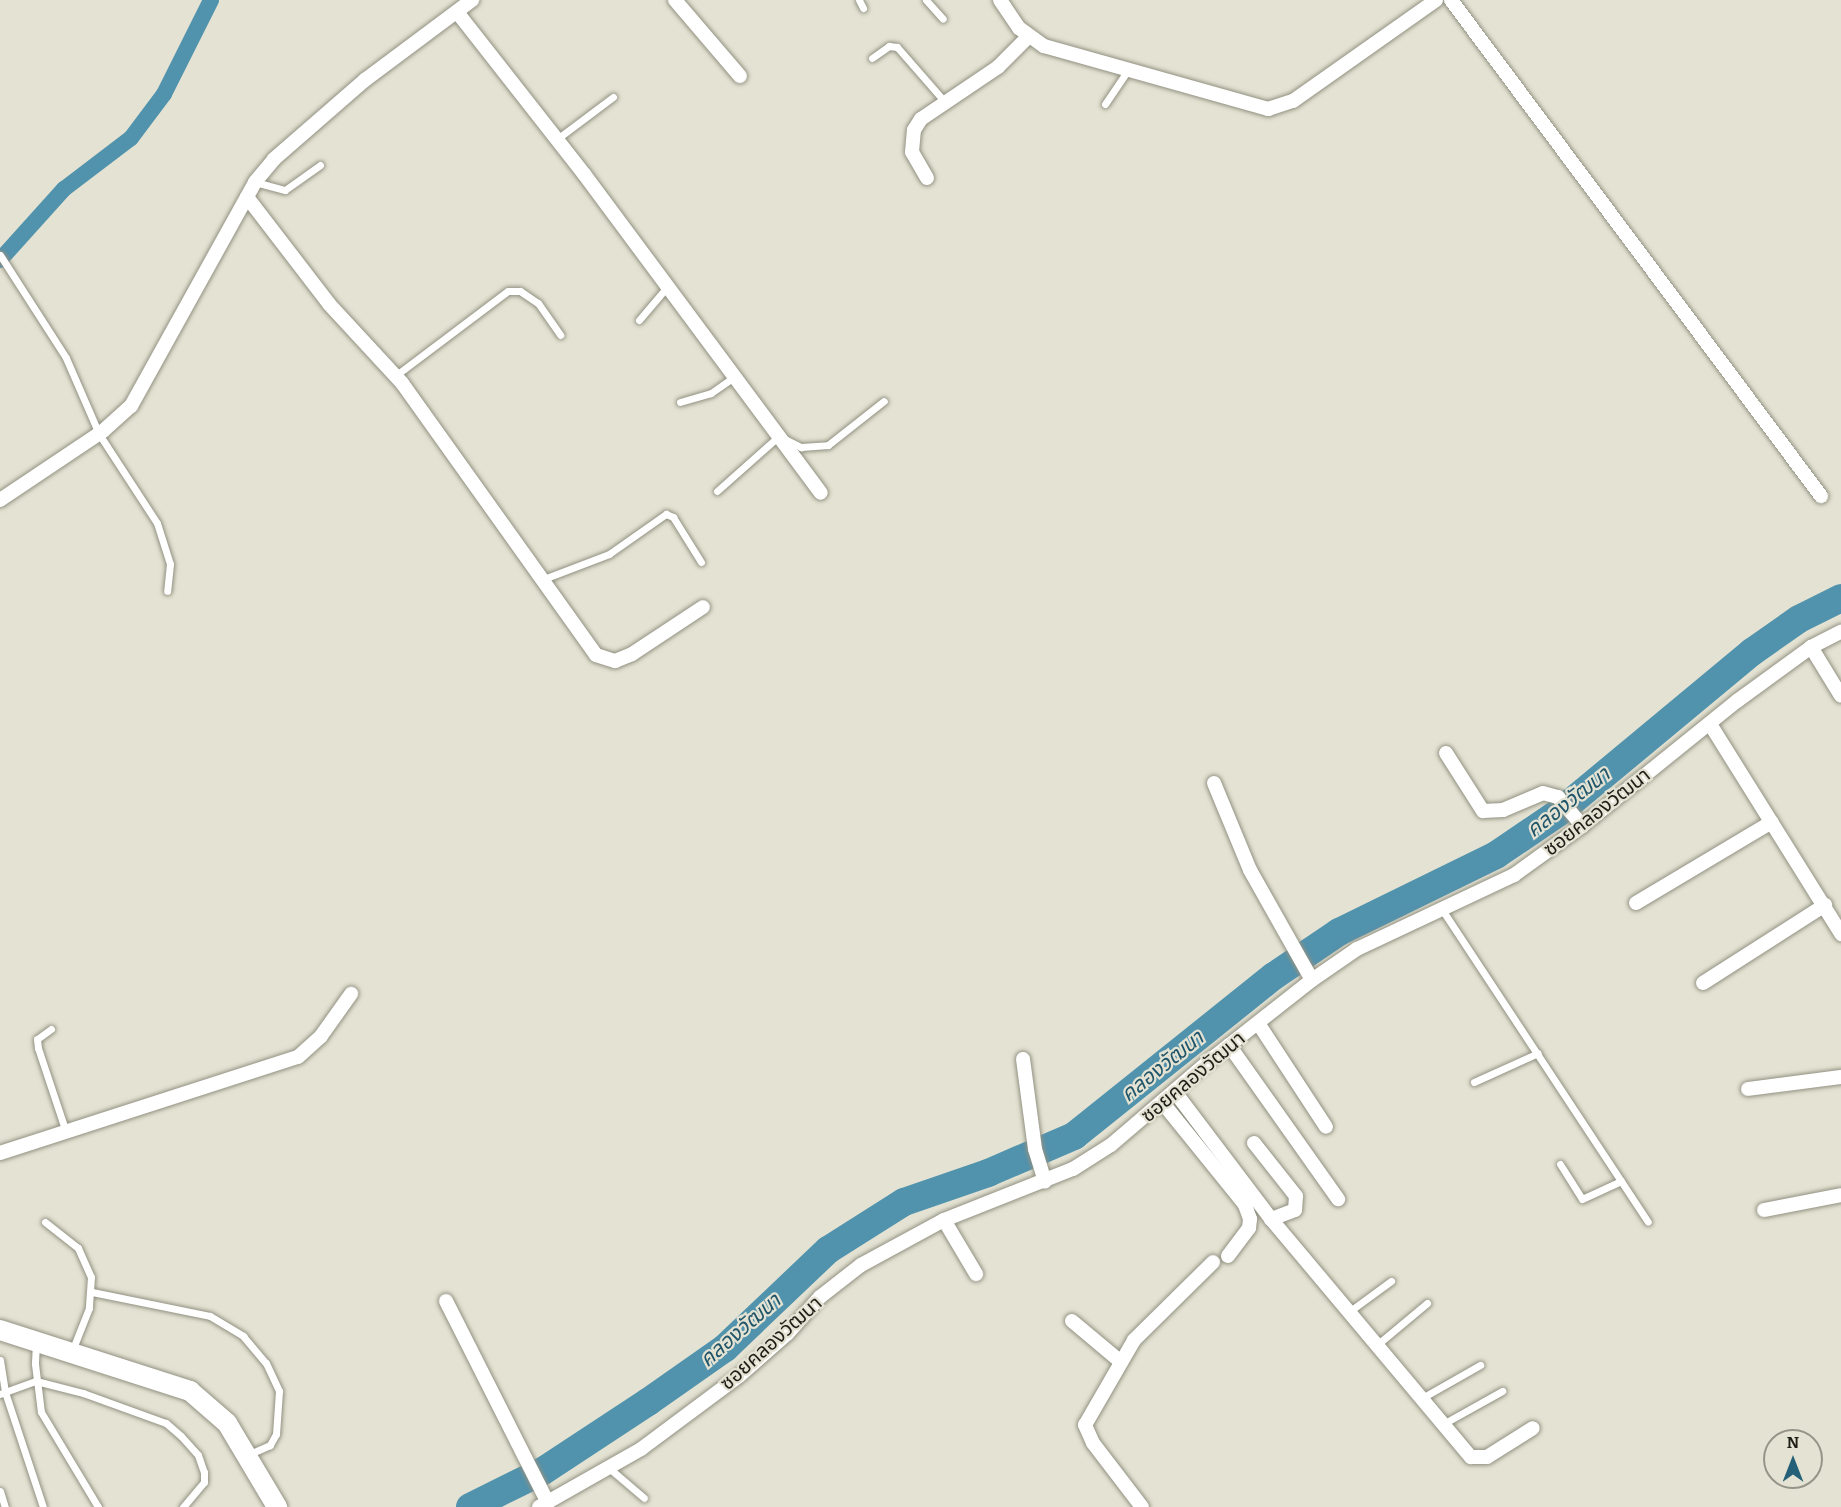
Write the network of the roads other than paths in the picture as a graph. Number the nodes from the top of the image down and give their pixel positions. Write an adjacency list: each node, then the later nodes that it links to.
1 (675, 0): 14 (street)
2 (859, 0): 8 (lane)
3 (926, 0): 10 (lane)
4 (1000, 0): 11 (street)
5 (1436, 0): 13 (street)
6 (1451, 0): 35 (street)
7 (469, 1): 9 (street)
8 (863, 8)
9 (457, 12): 18 (street); 21 (street)
10 (943, 19)
11 (1028, 37): 13 (street); 16 (street)
12 (872, 58): 16 (lane)
13 (1128, 70): 17 (lane)
14 (740, 76)
15 (614, 97): 18 (lane)
16 (945, 102): 20 (street)
17 (1105, 104)
18 (556, 140): 24 (street)
19 (320, 165): 21 (lane)
20 (927, 178)
21 (255, 182): 22 (street)
22 (247, 197): 27 (street); 31 (street)
23 (0, 255): 31 (lane)
24 (667, 287): 25 (lane); 28 (street)
25 (639, 320)
26 (560, 335): 27 (lane)
27 (395, 376): 38 (street)
28 (735, 376): 30 (lane); 32 (street)
29 (884, 400): 32 (lane)
30 (680, 402)
31 (99, 434): 36 (street); 39 (lane)
32 (779, 436): 33 (lane); 34 (street)
33 (717, 491)
34 (821, 493)
35 (1821, 496)
36 (0, 500)
37 (701, 562): 38 (lane)
38 (541, 580): 40 (street)
39 (167, 591)
40 (703, 607)
41 (1841, 633): 42 (street, ซอยคลองวัฒนา)
42 (1811, 647): 43 (street); 44 (street, ซอยคลองวัฒนา)
43 (1841, 696)
44 (1710, 724): 47 (street); 48 (street, ซอยคลองวัฒนา)
45 (1446, 753): 48 (street)
46 (1214, 783): 53 (street)
47 (1772, 822): 49 (street); 50 (street)
48 (1582, 826): 51 (street, ซอยคลองวัฒนา)
49 (1636, 903)
50 (1824, 905): 52 (street); 54 (street)
51 (1443, 911): 53 (street, ซอยคลองวัฒนา); 59 (lane)
52 (1841, 934)
53 (1312, 980): 56 (street, ซอยคลองวัฒนา)
54 (1703, 983)
55 (351, 994): 67 (street)
56 (1258, 1023): 58 (street, ซอยคลองวัฒนา); 66 (street)
57 (51, 1029): 67 (lane)
58 (1229, 1045): 64 (street, ซอยคลองวัฒนา); 74 (street)
59 (1538, 1053): 62 (lane); 72 (lane)
60 (1023, 1059): 71 (street)
61 (1841, 1077): 63 (street)
62 (1474, 1082)
63 (1748, 1089)
64 (1175, 1092): 65 (street, ซอยคลองวัฒนา); 76 (street)
65 (1162, 1102): 71 (street, ซอยคลองวัฒนา); 80 (street)
66 (1326, 1127)
67 (66, 1132): 69 (street)
68 (1254, 1143): 76 (street)
69 (0, 1153)
70 (1560, 1164): 72 (lane)
71 (1043, 1176): 77 (street, ซอยคลองวัฒนา)
72 (1621, 1180): 79 (lane)
73 (1841, 1195): 75 (street)
74 (1338, 1198)
75 (1764, 1210)
76 (1271, 1219): 87 (street)
77 (944, 1220): 82 (street); 103 (street, ซอยคลองวัฒนา)
78 (45, 1222): 84 (lane)
79 (1648, 1222)
80 (1228, 1256)
81 (1213, 1262): 94 (street)
82 (976, 1274)
83 (1391, 1281): 87 (lane)
84 (92, 1292): 92 (lane); 102 (lane)
85 (446, 1301): 106 (street)
86 (1427, 1303): 91 (lane)
87 (1350, 1311): 91 (street)
88 (1072, 1321): 94 (street)
89 (0, 1330): 90 (main road)
90 (37, 1339): 92 (main road); 96 (lane)
91 (1378, 1344): 99 (street)
92 (72, 1351): 102 (main road)
93 (0, 1360): 98 (lane)
94 (1121, 1362): 112 (street)
95 (1480, 1365): 99 (lane)
96 (36, 1382): 98 (lane); 109 (lane); 110 (lane)
97 (1502, 1391): 100 (lane)
98 (2, 1393): 108 (lane)
99 (1422, 1398): 100 (street)
100 (1443, 1424): 101 (street)
101 (1533, 1428)
102 (248, 1455): 111 (main road)
103 (609, 1468): 105 (lane); 106 (street, ซอยคลองวัฒนา)
104 (0, 1491): 107 (lane)
105 (644, 1498)
106 (543, 1505)
107 (5, 1507)
108 (44, 1507)
109 (98, 1507)
110 (183, 1507)
111 (277, 1507)
112 (1142, 1507)

